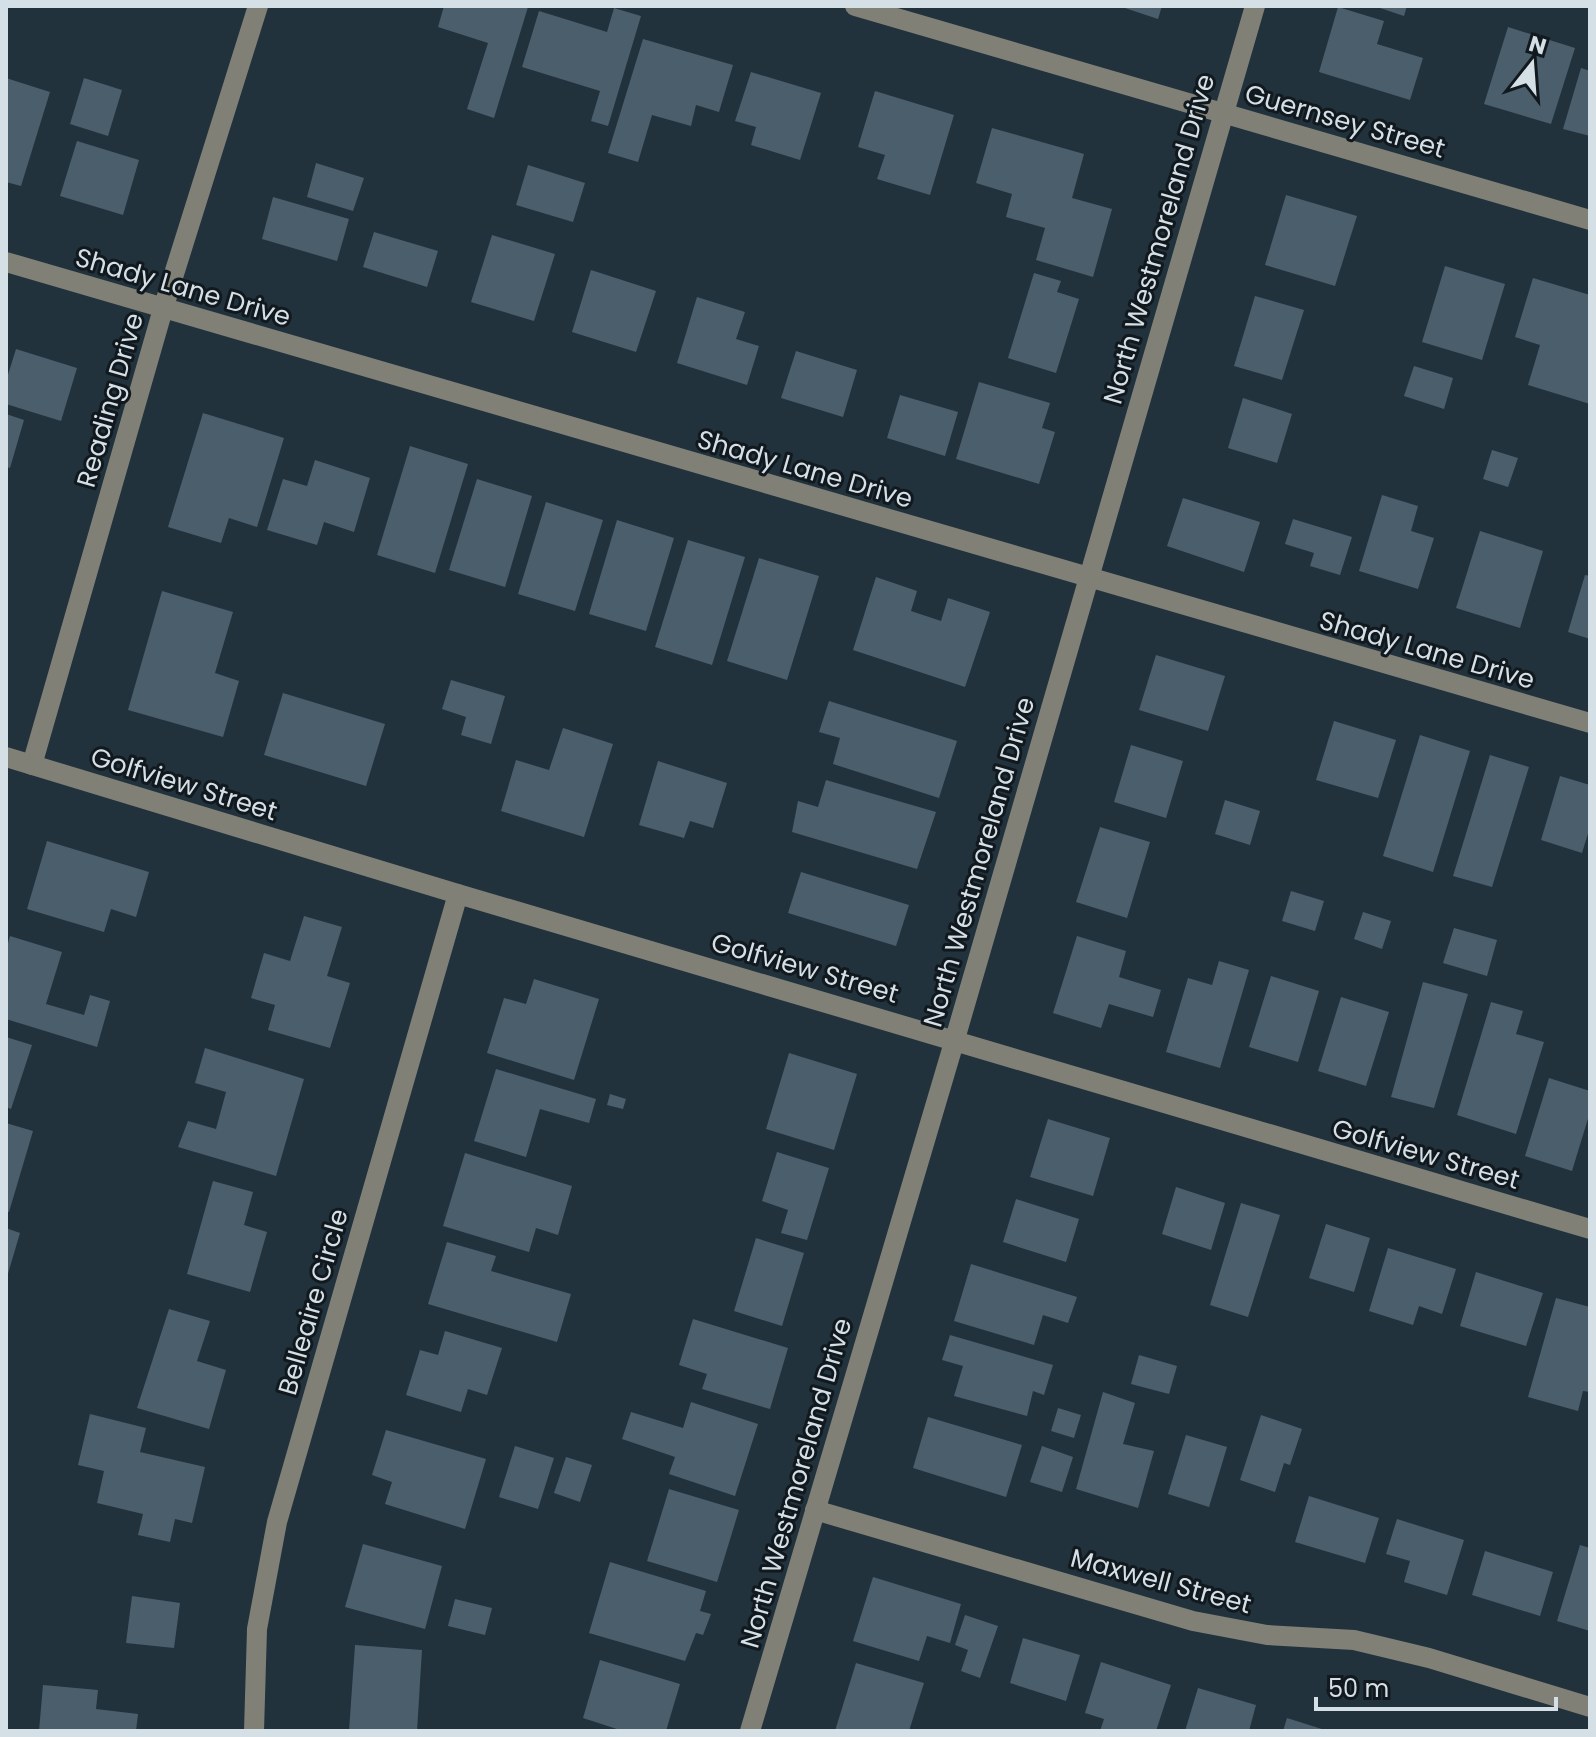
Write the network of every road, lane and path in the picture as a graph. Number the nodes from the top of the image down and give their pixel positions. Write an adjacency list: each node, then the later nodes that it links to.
1 (258, 6): 7 (street, Reading Drive)
2 (855, 6): 4 (street, Guernsey Street)
3 (1255, 6): 4 (street, North Westmoreland Drive)
4 (1223, 112): 5 (street, Guernsey Street); 8 (street, North Westmoreland Drive)
5 (1590, 220)
6 (6, 262): 7 (street, Shady Lane Drive)
7 (163, 309): 8 (street, Shady Lane Drive); 11 (street, Reading Drive)
8 (1087, 578): 9 (street, Shady Lane Drive); 13 (street, North Westmoreland Drive)
9 (1590, 723)
10 (6, 757): 11 (street, Golfview Street)
11 (32, 765): 12 (street, Golfview Street)
12 (458, 894): 13 (street, Golfview Street); 17 (street, Belleaire Circle)
13 (955, 1039): 14 (street, Golfview Street); 15 (street, North Westmoreland Drive)
14 (1590, 1229)
15 (815, 1510): 16 (street, Maxwell Street); 18 (street, North Westmoreland Drive)
16 (1590, 1707)
17 (254, 1731)
18 (750, 1731)

